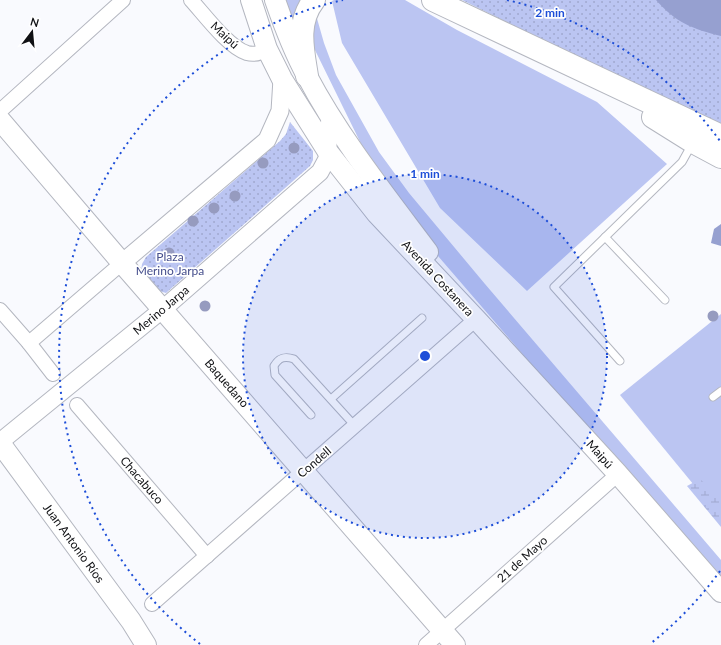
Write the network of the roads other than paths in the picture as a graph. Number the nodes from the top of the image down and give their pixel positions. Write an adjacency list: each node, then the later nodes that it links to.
1 (123, 0): 11 (street)
2 (191, 0): 7 (street, Maipú)
3 (251, 0): 7 (main road, Avenida Costanera)
4 (275, 0): 9 (main road, Avenida Costanera)
5 (314, 0): 9 (main road)
6 (433, 0): 8 (main road)
7 (267, 48): 10 (main road, Avenida Costanera)
8 (561, 60): 14 (main road); 15 (main road)
9 (307, 76): 12 (main road, Avenida Costanera)
10 (282, 79): 16 (main road, Avenida Costanera); 19 (street)
11 (0, 111)
12 (330, 116): 16 (street, Merino Jarpa); 24 (main road, Avenida Costanera)
13 (0, 120): 19 (main road, Baquedano)
14 (721, 136)
15 (693, 142): 17 (main road); 18 (lane)
16 (328, 152): 21 (street, Merino Jarpa); 24 (main road, Avenida Costanera)
17 (721, 157)
18 (605, 237): 20 (lane); 26 (lane)
19 (122, 263): 21 (main road, Baquedano); 25 (street)
20 (665, 300)
21 (163, 309): 34 (street, Merino Jarpa); 35 (main road, Baquedano)
22 (0, 310): 25 (street)
23 (422, 318): 30 (lane)
24 (476, 319): 33 (street, Condell); 36 (main road, Maipú)
25 (29, 343): 27 (street)
26 (620, 361)
27 (53, 374)
28 (721, 391): 29 (lane)
29 (713, 397)
30 (331, 399): 32 (lane); 33 (lane)
31 (77, 404): 37 (street, Chacabuco)
32 (311, 415)
33 (355, 426): 35 (street, Condell)
34 (0, 442): 41 (main road, Juan Antonio Ríos)
35 (304, 471): 37 (street, Condell); 40 (main road, Baquedano)
36 (618, 474): 38 (main road, Maipú); 40 (street, 21 de Mayo)
37 (207, 556): 39 (street, Condell)
38 (721, 592)
39 (152, 604)
40 (442, 630): 42 (street, 21 de Mayo); 43 (main road, Baquedano)
41 (146, 645)
42 (426, 645)
43 (455, 645)

